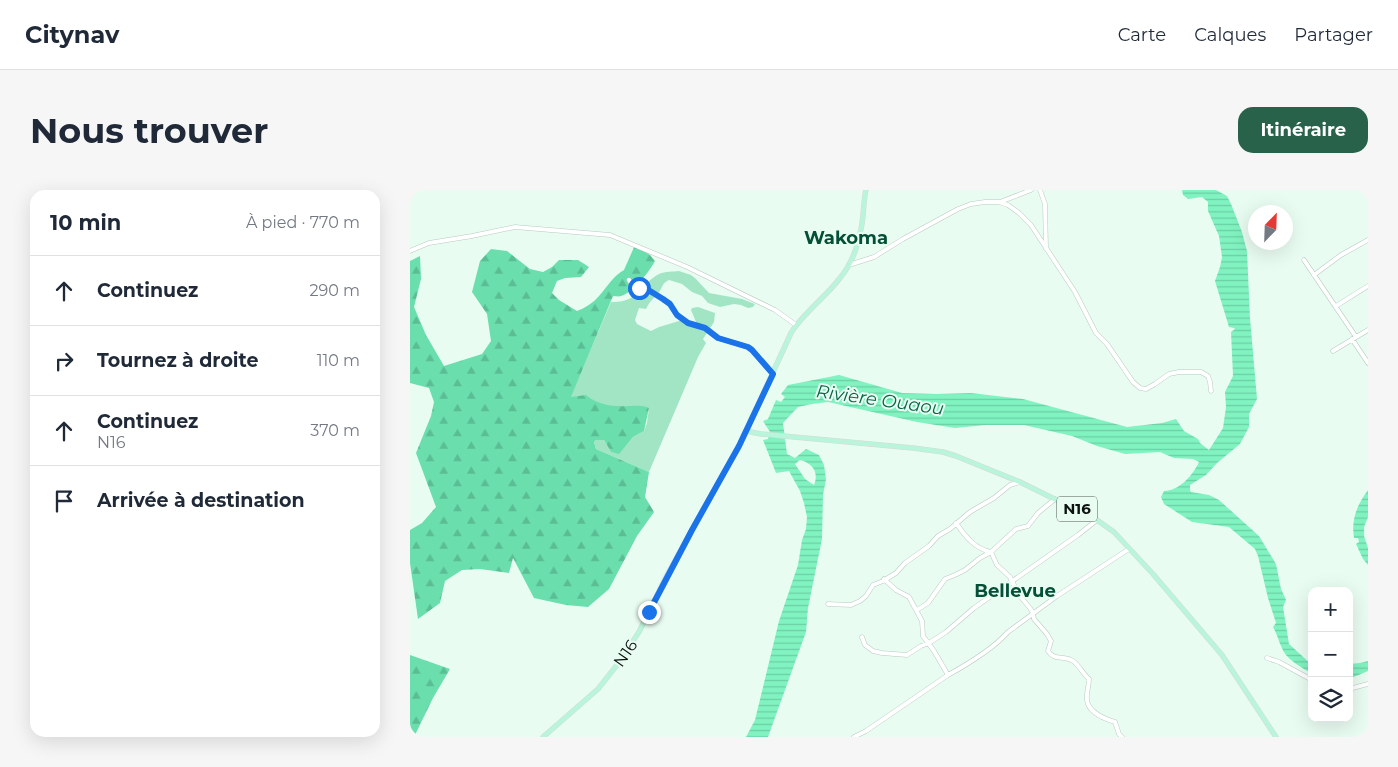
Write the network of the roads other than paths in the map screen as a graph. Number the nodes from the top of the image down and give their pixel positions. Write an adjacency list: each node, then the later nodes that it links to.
1 (866, 190): 10 (main road, N16)
2 (1031, 190): 4 (street)
3 (1040, 190): 7 (street)
4 (1000, 202): 7 (street); 10 (street)
5 (1366, 241): 6 (street); 11 (street)
6 (1368, 247)
7 (1046, 249): 21 (street)
8 (410, 251): 15 (street)
9 (1304, 260): 11 (street)
10 (848, 265): 15 (main road, N16)
11 (1314, 275): 14 (street)
12 (629, 280): 20 (street)
13 (1368, 286): 14 (street)
14 (1336, 306): 17 (street)
15 (796, 325): 20 (main road, N16)
16 (1368, 330): 17 (street)
17 (1354, 338): 18 (street); 19 (street)
18 (1333, 351)
19 (1368, 363)
20 (773, 374): 22 (main road, N16)
21 (1211, 391)
22 (746, 431): 23 (main road, N16); 41 (main road, N16 / N16)
23 (1020, 482): 24 (main road, N16); 26 (street)
24 (1056, 499): 25 (main road, N16); 28 (street)
25 (1097, 520): 27 (main road, N16); 30 (street)
26 (956, 523): 28 (street); 29 (street)
27 (1129, 549): 33 (street); 44 (main road, N16)
28 (991, 552): 30 (street); 32 (street)
29 (884, 579): 31 (street); 32 (street)
30 (1013, 582): 33 (street); 35 (street)
31 (828, 604)
32 (917, 610): 35 (street)
33 (1033, 613): 37 (street); 43 (street)
34 (862, 637): 35 (street)
35 (929, 643): 37 (street)
36 (1267, 658): 38 (street)
37 (948, 675): 42 (street)
38 (1308, 678)
39 (1368, 684): 40 (street)
40 (1353, 688)
41 (543, 737)
42 (854, 737)
43 (1122, 737)
44 (1276, 737)

